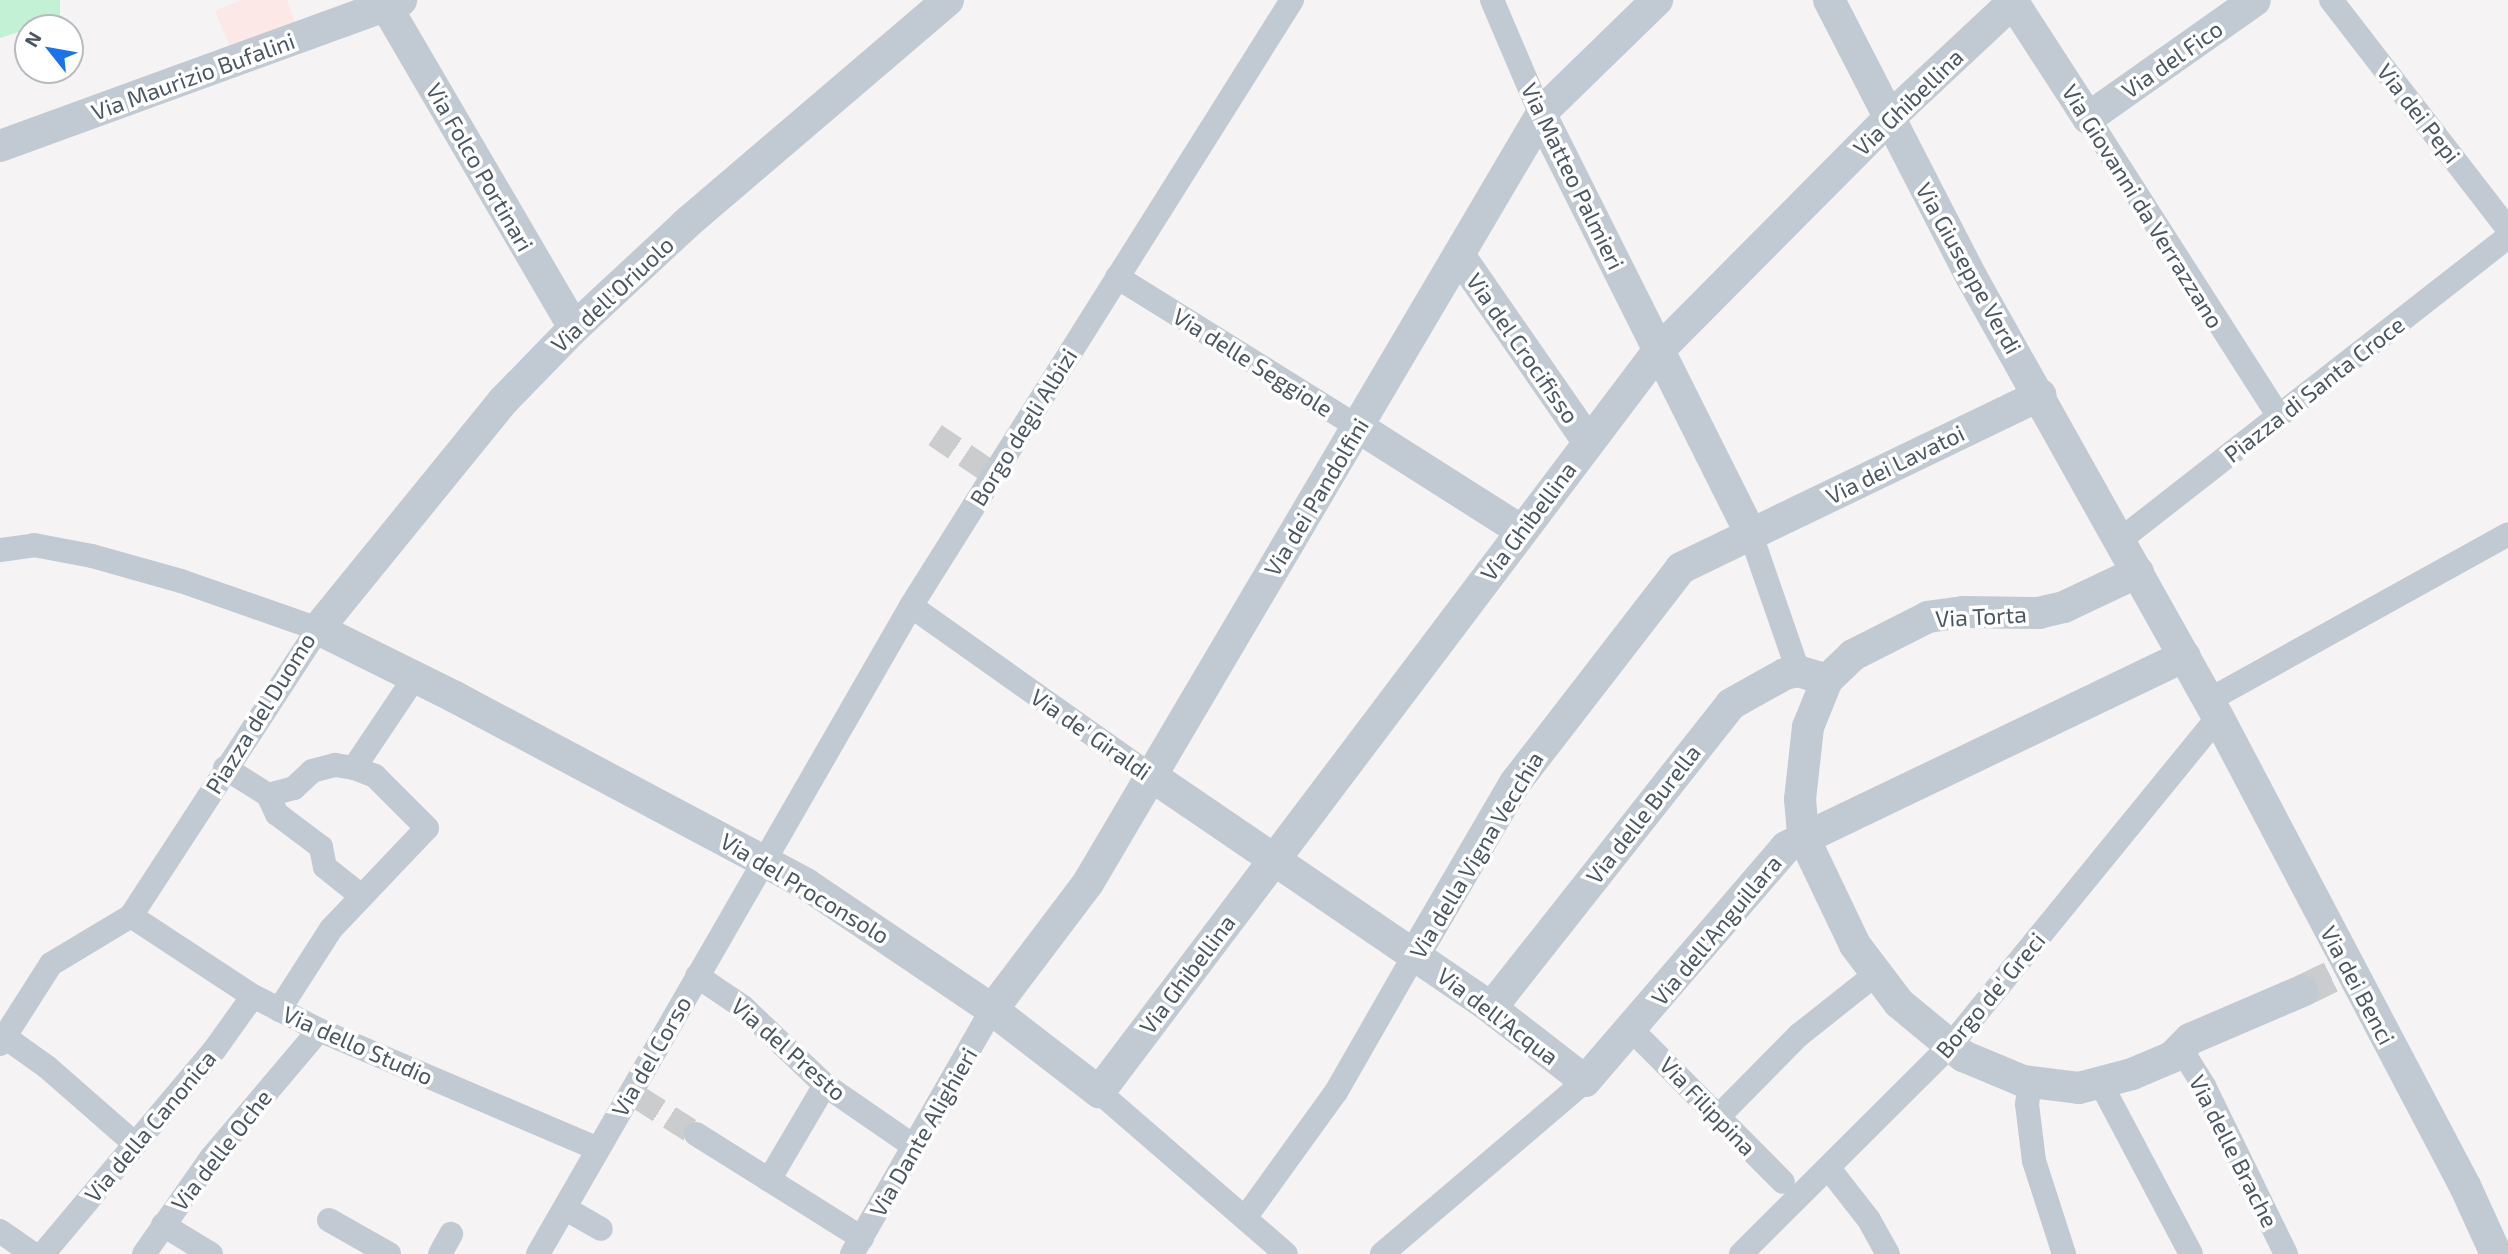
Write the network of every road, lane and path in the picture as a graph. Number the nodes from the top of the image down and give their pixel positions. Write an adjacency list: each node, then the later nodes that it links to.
1 (948, 0): 17 (street, Via dell'Oriuolo)
2 (1292, 0): 16 (street, Borgo degli Albizi)
3 (1492, 0): 10 (street, Via Matteo Palmieri)
4 (1657, 0): 10 (street, Via dei Pandolfini)
5 (1829, 0): 12 (street, Via Giuseppe Verdi)
6 (2255, 0): 11 (street, Via del Fico)
7 (2331, 0): 14 (street, Via dei Pepi)
8 (2014, 1): 11 (street, Via Giovanni da Verrazzano); 12 (street, Via Ghibellina)
9 (393, 3): 13 (street, Via Maurizio Bufalini); 17 (street, Via Folco Portinari)
10 (1541, 115): 15 (street, Via dei Pandolfini); 18 (street, Via Matteo Palmieri)
11 (2088, 118): 20 (street, Via Giovanni da Verrazzano)
12 (1888, 119): 18 (street, Via Ghibellina); 19 (street, Via Giuseppe Verdi)
13 (0, 146)
14 (2507, 231): 26 (street, Piazza di Santa Croce)
15 (1459, 255): 21 (street, Via dei Pandolfini); 22 (street, Via del Crocifisso)
16 (1117, 277): 21 (street, Via delle Seggiole); 29 (street, Borgo degli Albizi)
17 (574, 328): 30 (street, Via dell'Oriuolo)
18 (1659, 350): 22 (street, Via Ghibellina); 24 (street, Via Matteo Palmieri)
19 (2040, 395): 24 (street, Via dei Lavatoi); 26 (street, Via Giuseppe Verdi)
20 (2275, 410)
21 (1358, 427): 23 (street, Via delle Seggiole); 37 (street, Via dei Pandolfini)
22 (1588, 441): 23 (street, Via Ghibellina)
23 (1520, 530): 40 (street, Via Ghibellina)
24 (1750, 533): 32 (street); 44 (street, Via della Vigna Vecchia)
25 (2508, 534): 34 (street)
26 (2118, 536): 28 (street)
27 (0, 550): 30 (street, Piazza del Duomo)
28 (2138, 572): 31 (street); 32 (street, Via Torta)
29 (912, 606): 37 (street, Via de' Giraldi); 41 (street, Borgo degli Albizi)
30 (318, 629): 33 (street, Via del Proconsolo); 35 (street, Piazza del Duomo)
31 (2185, 656): 34 (street); 39 (street, Via dell'Anguillara)
32 (1812, 676): 39 (street); 49 (street, Via delle Burella)
33 (415, 677): 36 (street); 41 (street, Via del Proconsolo)
34 (2213, 709): 55 (street, Borgo de' Greci); 90 (street, Via dei Benci)
35 (225, 768): 38 (street); 43 (street, Piazza del Duomo)
36 (363, 768): 38 (street); 42 (street)
37 (1150, 775): 40 (street, Via de' Giraldi); 51 (street, Via dei Pandolfini)
38 (268, 796): 42 (street)
39 (1803, 835): 45 (street); 53 (street, Via dell'Anguillara)
40 (1273, 857): 44 (street, Via dell'Acqua); 61 (street, Via Ghibellina)
41 (765, 860): 46 (street, Via del Corso); 51 (street, Via del Proconsolo)
42 (360, 895): 50 (street)
43 (131, 916): 48 (street, Via dello Studio); 54 (street, Piazza del Duomo)
44 (1415, 954): 49 (street, Via dell'Acqua); 71 (street, Via della Vigna Vecchia)
45 (1876, 974): 55 (street); 62 (street)
46 (696, 976): 60 (street, Via del Presto); 66 (street, Via del Corso)
47 (2302, 991): 56 (street)
48 (253, 996): 50 (street, Via dello Studio); 64 (street, Via della Canonica)
49 (1491, 1008): 57 (street, Via dell'Acqua)
50 (279, 1010): 52 (street, Via dello Studio)
51 (992, 1010): 61 (street, Via del Proconsolo); 65 (street, Via Dante Alighieri)
52 (318, 1030): 66 (street, Via dello Studio); 73 (street, Via delle Oche)
53 (1632, 1030): 57 (street, Via dell'Anguillara); 62 (street, Via Filippina)
54 (2, 1040): 64 (street)
55 (1949, 1047): 58 (street); 67 (street, Borgo de' Greci)
56 (2181, 1049): 59 (street); 89 (street, Via delle Brache)
57 (1585, 1082): 84 (street, Via dell'Anguillara)
58 (2030, 1083): 59 (street); 87 (street)
59 (2101, 1084): 88 (street)
60 (825, 1085): 65 (street, Via del Presto); 68 (street)
61 (1099, 1092): 71 (street, Via del Proconsolo)
62 (1718, 1117): 69 (street, Via Filippina)
63 (696, 1134): 68 (street)
64 (135, 1144): 79 (street, Via della Canonica)
65 (915, 1147): 76 (street, Via Dante Alighieri)
66 (598, 1149): 70 (street, Via del Corso)
67 (1830, 1170): 69 (street, Borgo de' Greci); 86 (street)
68 (769, 1180): 76 (street)
69 (1792, 1192): 85 (street, Borgo de' Greci)
70 (566, 1209): 74 (street); 82 (street, Via del Corso)
71 (1245, 1218): 83 (street, Via del Proconsolo)
72 (329, 1220): 77 (street)
73 (163, 1225): 80 (street, Via delle Oche); 81 (street)
74 (601, 1229)
75 (0, 1231): 78 (street)
76 (857, 1246)
77 (379, 1252)
78 (33, 1254)
79 (43, 1254)
80 (144, 1254)
81 (211, 1254)
82 (538, 1254)
83 (1286, 1254)
84 (1382, 1254)
85 (1741, 1254)
86 (1888, 1254)
87 (2064, 1254)
88 (2191, 1254)
89 (2286, 1254)
90 (2496, 1254)

